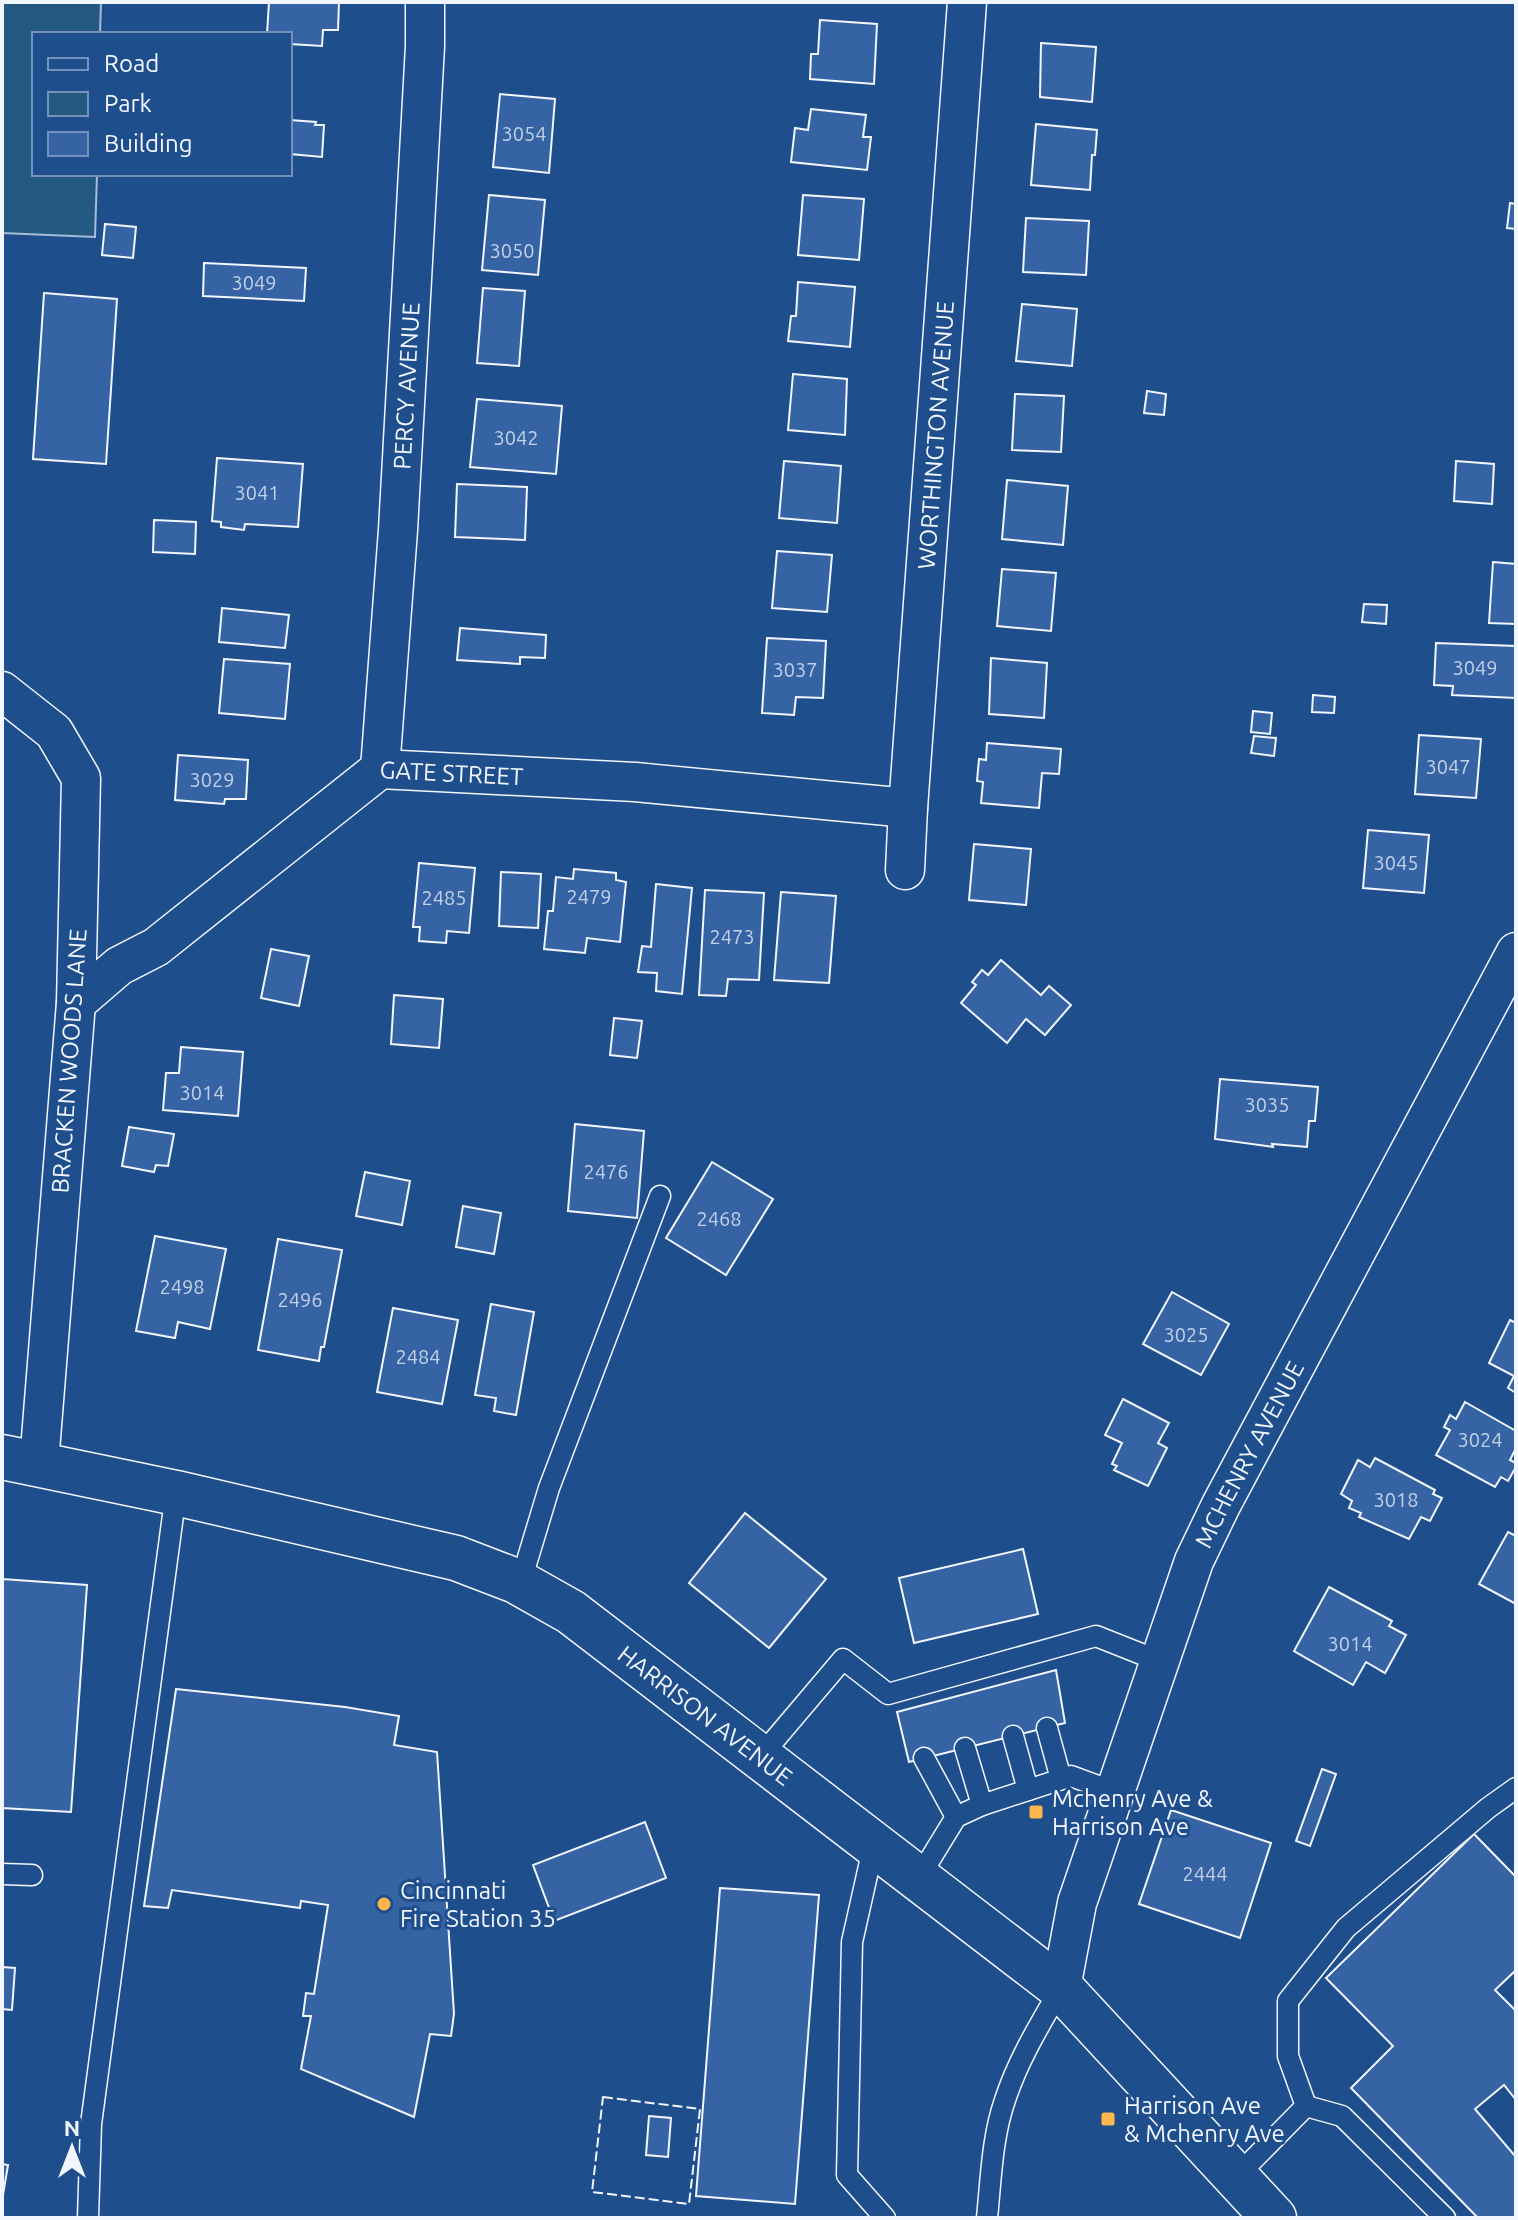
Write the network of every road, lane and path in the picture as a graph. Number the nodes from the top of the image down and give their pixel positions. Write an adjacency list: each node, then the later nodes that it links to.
1 (425, 2): 4 (street, PERCY AVENUE)
2 (967, 2): 5 (street, WORTHINGTON AVENUE)
3 (2, 691): 8 (street, BRACKEN WOODS LANE)
4 (380, 769): 5 (street, GATE STREET); 8 (street, GATE STREET)
5 (908, 808): 6 (street, WORTHINGTON AVENUE)
6 (905, 870)
7 (1516, 952): 14 (street, MCHENRY AVENUE)
8 (76, 1003): 10 (street, BRACKEN WOODS LANE)
9 (660, 1196): 12 (lane)
10 (20, 1460): 11 (main road, HARRISON AVENUE)
11 (176, 1493): 12 (main road, HARRISON AVENUE); 34 (lane)
12 (520, 1584): 19 (main road, HARRISON AVENUE)
13 (1031, 1654): 14 (lane); 15 (lane); 19 (lane)
14 (1159, 1661): 24 (street, MCHENRY AVENUE)
15 (1035, 1675)
16 (1047, 1728): 21 (lane)
17 (1013, 1736): 23 (lane)
18 (965, 1748): 25 (lane)
19 (760, 1757): 27 (main road, HARRISON AVENUE)
20 (924, 1758): 26 (lane)
21 (1061, 1779): 23 (lane); 24 (lane)
22 (1516, 1788): 32 (lane)
23 (1028, 1790): 25 (lane)
24 (1114, 1792): 31 (street, MCHENRY AVENUE)
25 (982, 1805): 26 (lane)
26 (956, 1817): 30 (lane)
27 (874, 1844): 30 (main road, HARRISON AVENUE); 35 (lane)
28 (2, 1874): 29 (lane)
29 (32, 1875)
30 (918, 1879): 31 (main road, HARRISON AVENUE)
31 (1061, 1988): 33 (main road, HARRISON AVENUE); 36 (lane)
32 (1306, 2106): 33 (lane); 38 (lane)
33 (1236, 2177): 37 (main road, HARRISON AVENUE)
34 (88, 2218)
35 (885, 2218)
36 (987, 2218)
37 (1274, 2218)
38 (1445, 2218)

